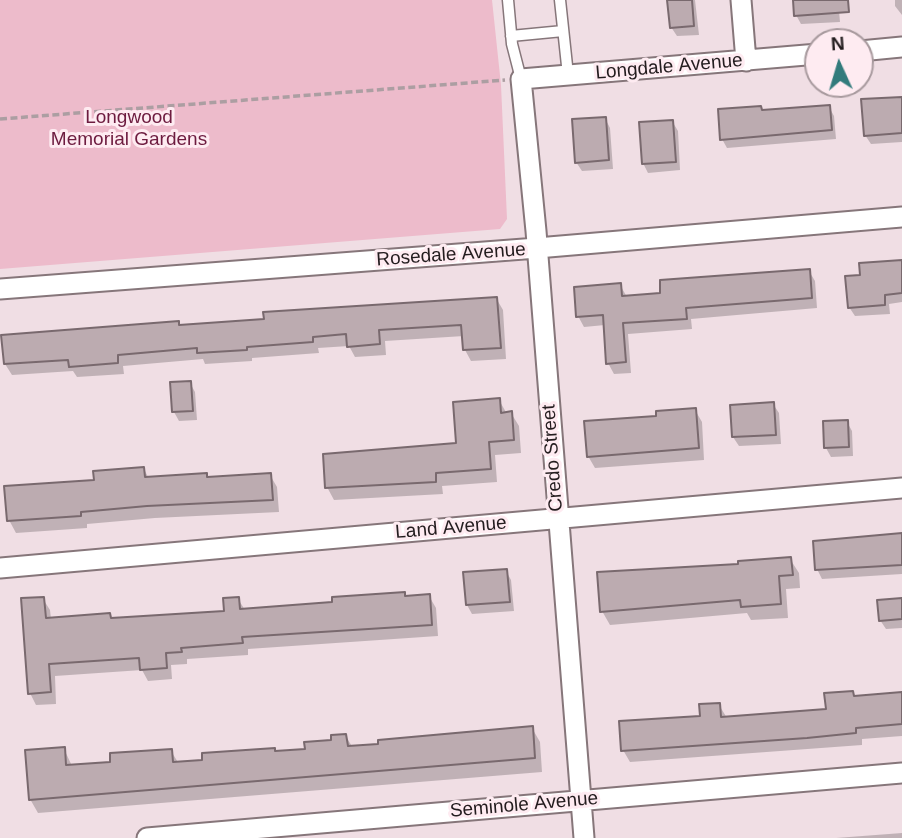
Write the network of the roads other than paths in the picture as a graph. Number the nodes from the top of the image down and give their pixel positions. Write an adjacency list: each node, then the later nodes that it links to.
1 (508, 0): 5 (lane)
2 (560, 0): 4 (lane)
3 (741, 0): 9 (street)
4 (563, 31): 5 (lane); 10 (lane)
5 (511, 36): 11 (lane)
6 (902, 47): 7 (street)
7 (874, 50)
8 (804, 55): 9 (street, Longdale Avenue)
9 (746, 61): 10 (street, Longdale Avenue)
10 (568, 75): 11 (street, Longdale Avenue)
11 (521, 79): 13 (street, Credo Street)
12 (902, 217): 13 (street, Rosedale Avenue)
13 (537, 248): 14 (street, Rosedale Avenue); 16 (street, Credo Street)
14 (0, 289)
15 (902, 488): 16 (street, Land Avenue)
16 (557, 518): 17 (street, Land Avenue); 19 (street, Credo Street)
17 (0, 568)
18 (902, 773): 19 (street, Seminole Avenue)
19 (581, 800): 20 (street, Seminole Avenue); 21 (street, Credo Street)
20 (147, 838)
21 (584, 838)

